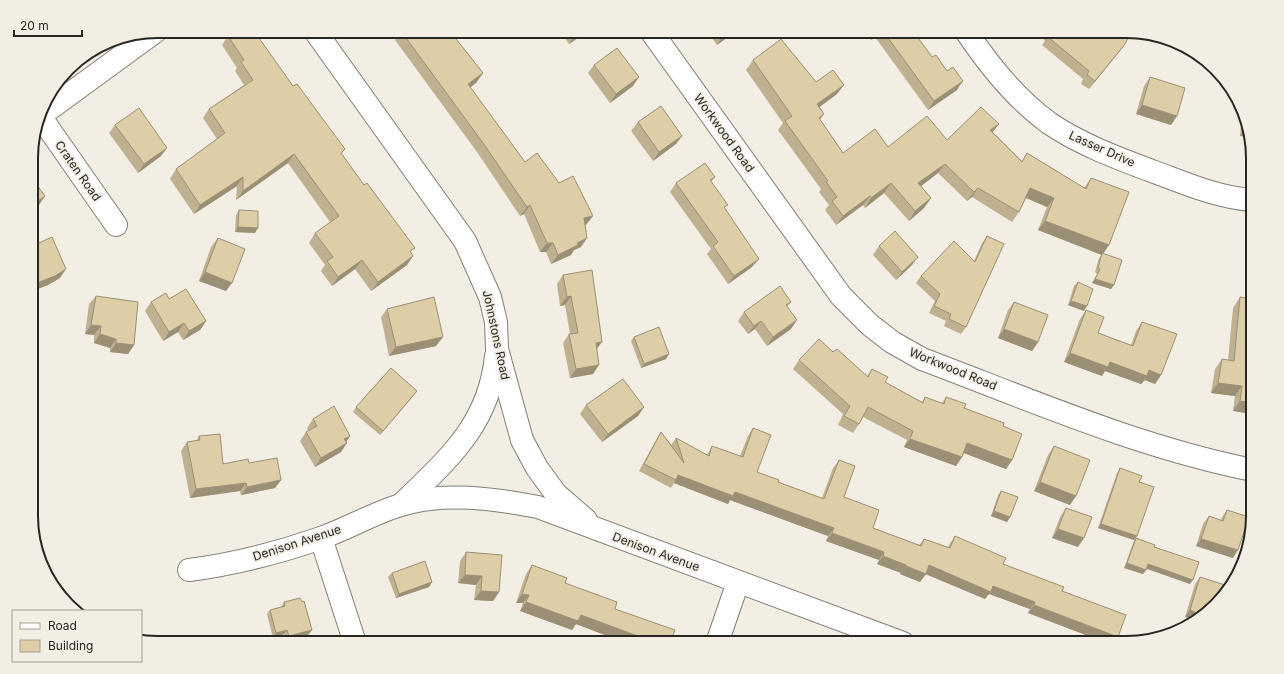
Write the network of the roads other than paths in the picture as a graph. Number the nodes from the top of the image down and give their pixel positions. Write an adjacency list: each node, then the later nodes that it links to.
1 (320, 38): 9 (street, Johnstons Road)
2 (656, 38): 10 (street, Workwood Road)
3 (971, 38): 7 (street, Lasser Drive)
4 (146, 39): 5 (street)
5 (48, 109)
6 (44, 120): 8 (street, Craten Road)
7 (1246, 200)
8 (116, 225)
9 (497, 348): 11 (street, Denison Avenue); 12 (street, Johnstons Road)
10 (1246, 469)
11 (402, 504): 12 (street, Denison Avenue); 13 (street, Denison Avenue)
12 (607, 534): 15 (street, Denison Avenue)
13 (322, 538): 14 (street, Denison Avenue); 16 (street)
14 (189, 570)
15 (738, 582): 17 (street); 18 (street, Denison Avenue)
16 (353, 636)
17 (719, 636)
18 (884, 636)

